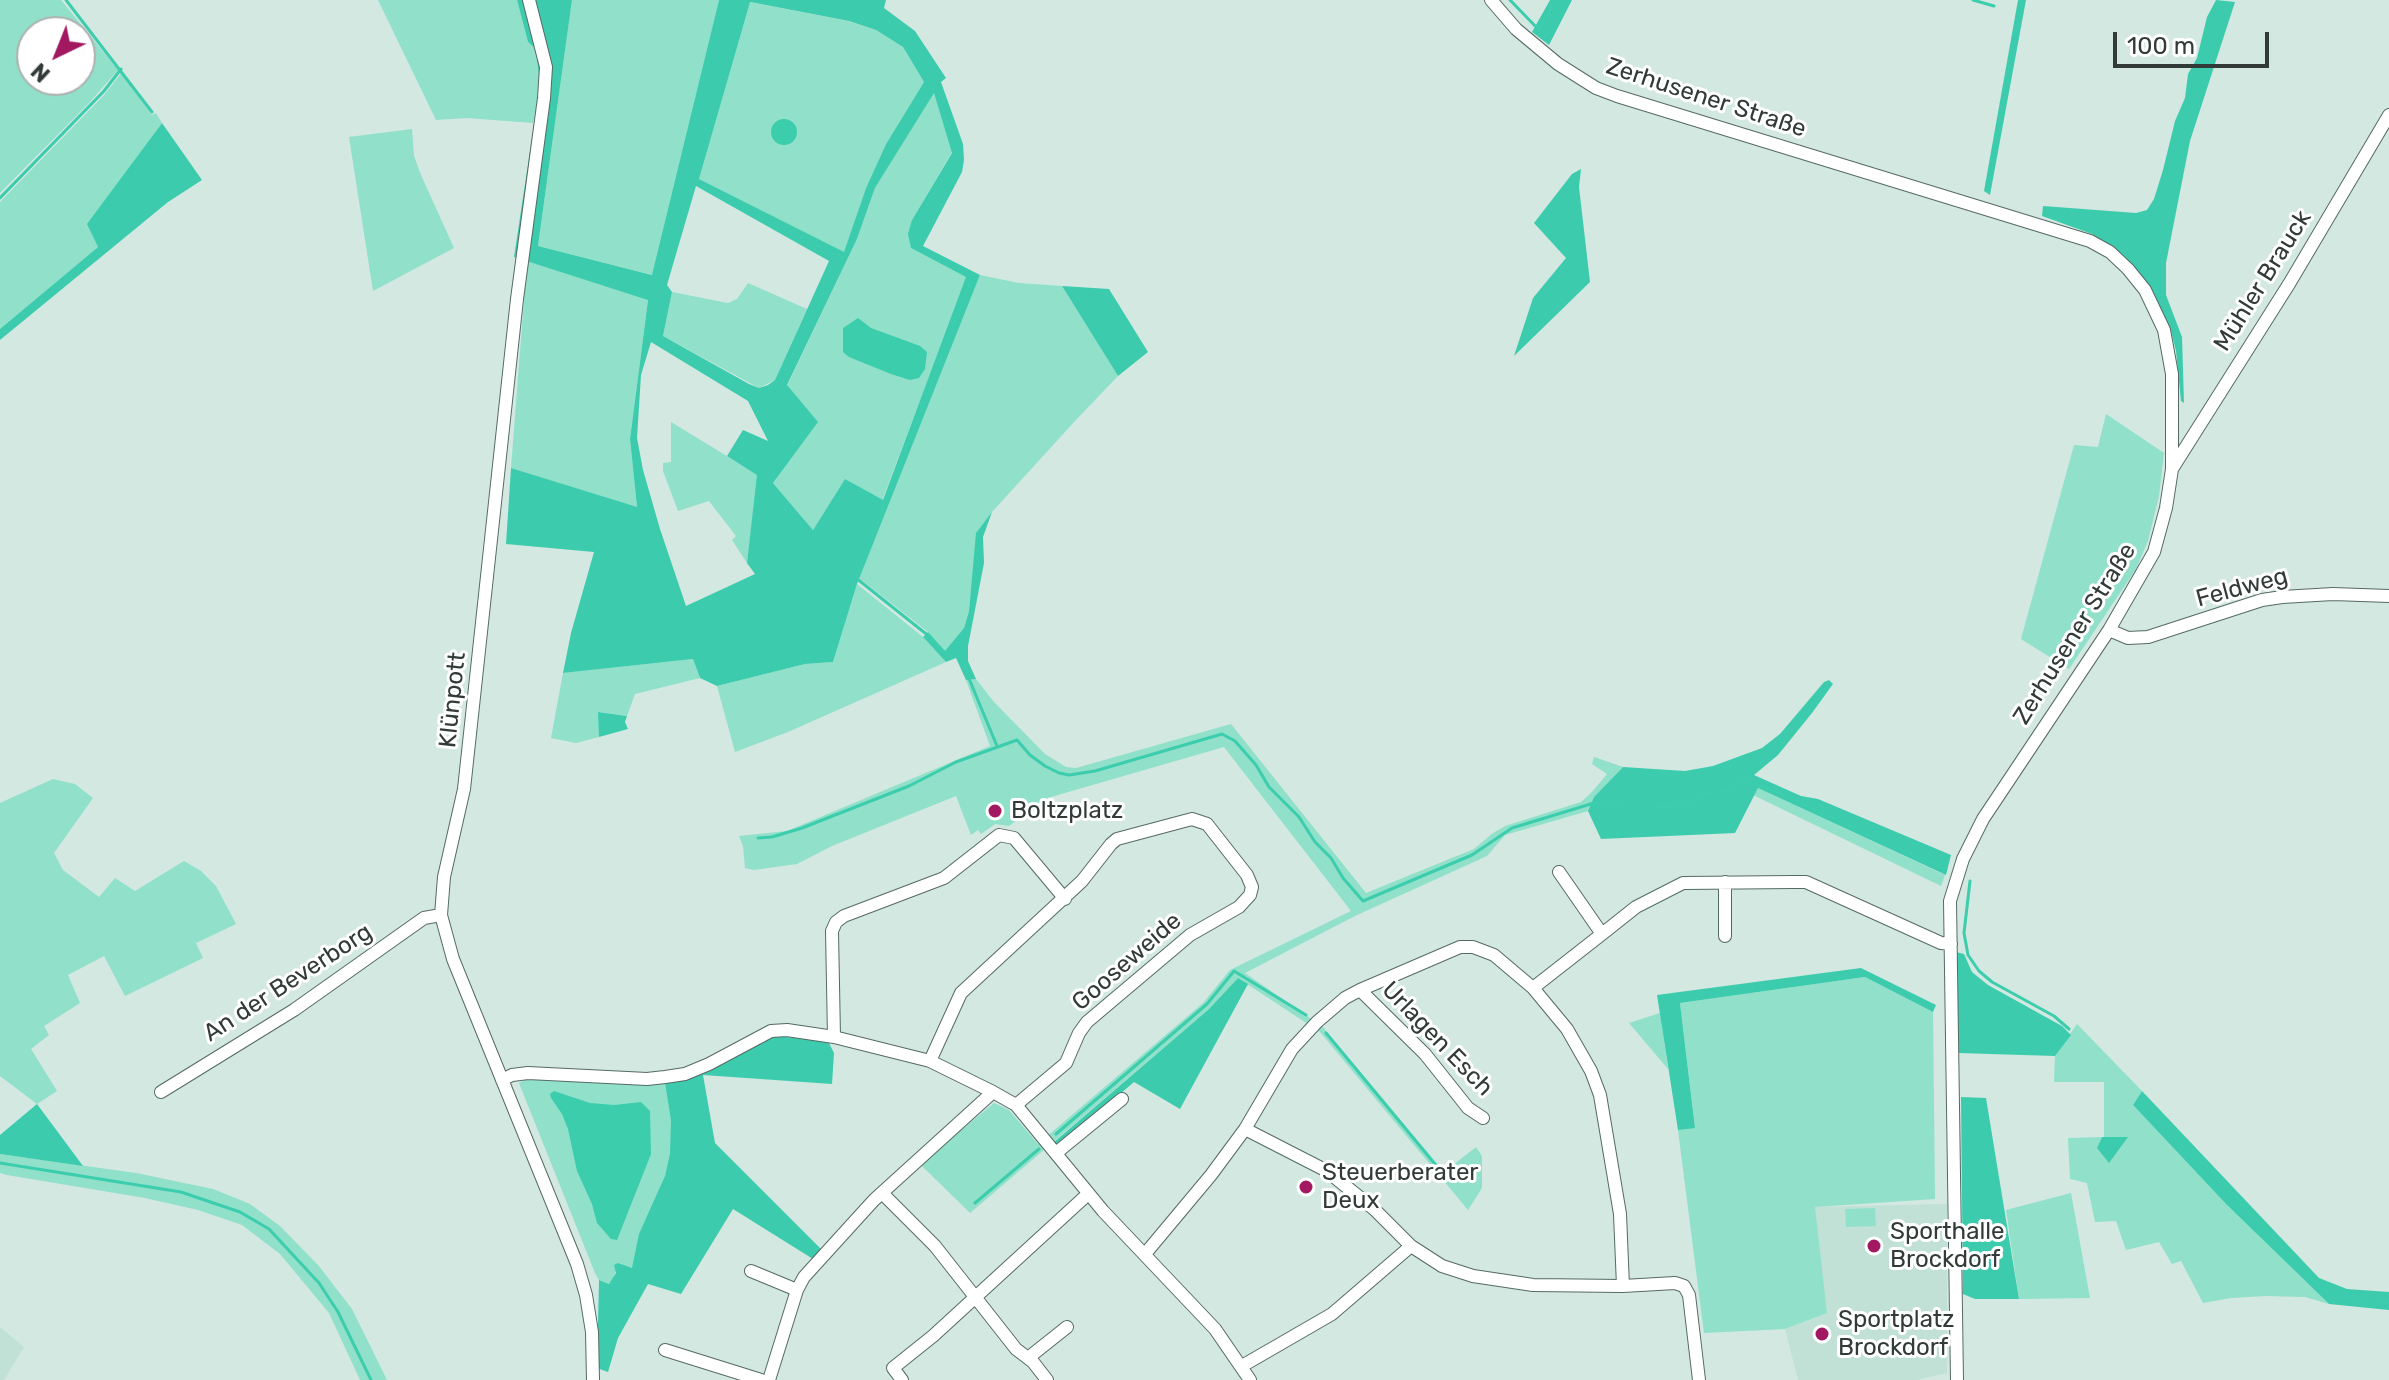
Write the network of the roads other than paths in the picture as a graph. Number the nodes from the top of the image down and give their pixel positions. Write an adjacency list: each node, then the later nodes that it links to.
1 (529, 0): 10 (street, Klünpott)
2 (1491, 0): 4 (street, Zerhusener Straße)
3 (2389, 115): 4 (street, Mühler Brauck)
4 (2172, 469): 6 (street, Zerhusener Straße)
5 (2389, 596): 6 (street, Feldweg)
6 (2109, 630): 13 (street, Zerhusener Straße)
7 (1559, 872): 11 (street)
8 (1725, 882): 11 (street); 12 (street); 13 (street)
9 (1065, 899): 16 (street); 17 (street, Gooseweide); 22 (street, Gooseweide)
10 (441, 915): 18 (street, Klünpott); 19 (street, An der Beverborg)
11 (1602, 934): 14 (street)
12 (1725, 936)
13 (1951, 944): 45 (street, Zerhusener Straße)
14 (1533, 988): 15 (street, Urlagen Esch); 31 (street, Urlagen Esch)
15 (1360, 990): 23 (street, Urlagen Esch); 24 (street, Urlagen Esch)
16 (834, 1037): 17 (street); 18 (street)
17 (930, 1061): 20 (street)
18 (502, 1080): 38 (street, Klünpott)
19 (161, 1092)
20 (993, 1092): 22 (street); 26 (street)
21 (1122, 1099): 25 (street)
22 (1016, 1105): 25 (street)
23 (1483, 1118)
24 (1245, 1129): 28 (street); 29 (street, Urlagen Esch)
25 (1056, 1153): 27 (street)
26 (882, 1193): 32 (street); 33 (street)
27 (1088, 1194): 29 (street); 33 (street)
28 (1411, 1246): 31 (street); 37 (street)
29 (1145, 1254): 37 (street)
30 (751, 1271): 32 (street)
31 (1623, 1286): 44 (street)
32 (797, 1290): 40 (street)
33 (976, 1297): 36 (street); 41 (street)
34 (1067, 1327): 36 (street)
35 (665, 1350): 39 (street)
36 (1028, 1358): 42 (street)
37 (1242, 1366): 43 (street)
38 (593, 1380)
39 (761, 1380)
40 (769, 1380)
41 (902, 1380)
42 (1047, 1380)
43 (1250, 1380)
44 (1699, 1380)
45 (1957, 1380)

